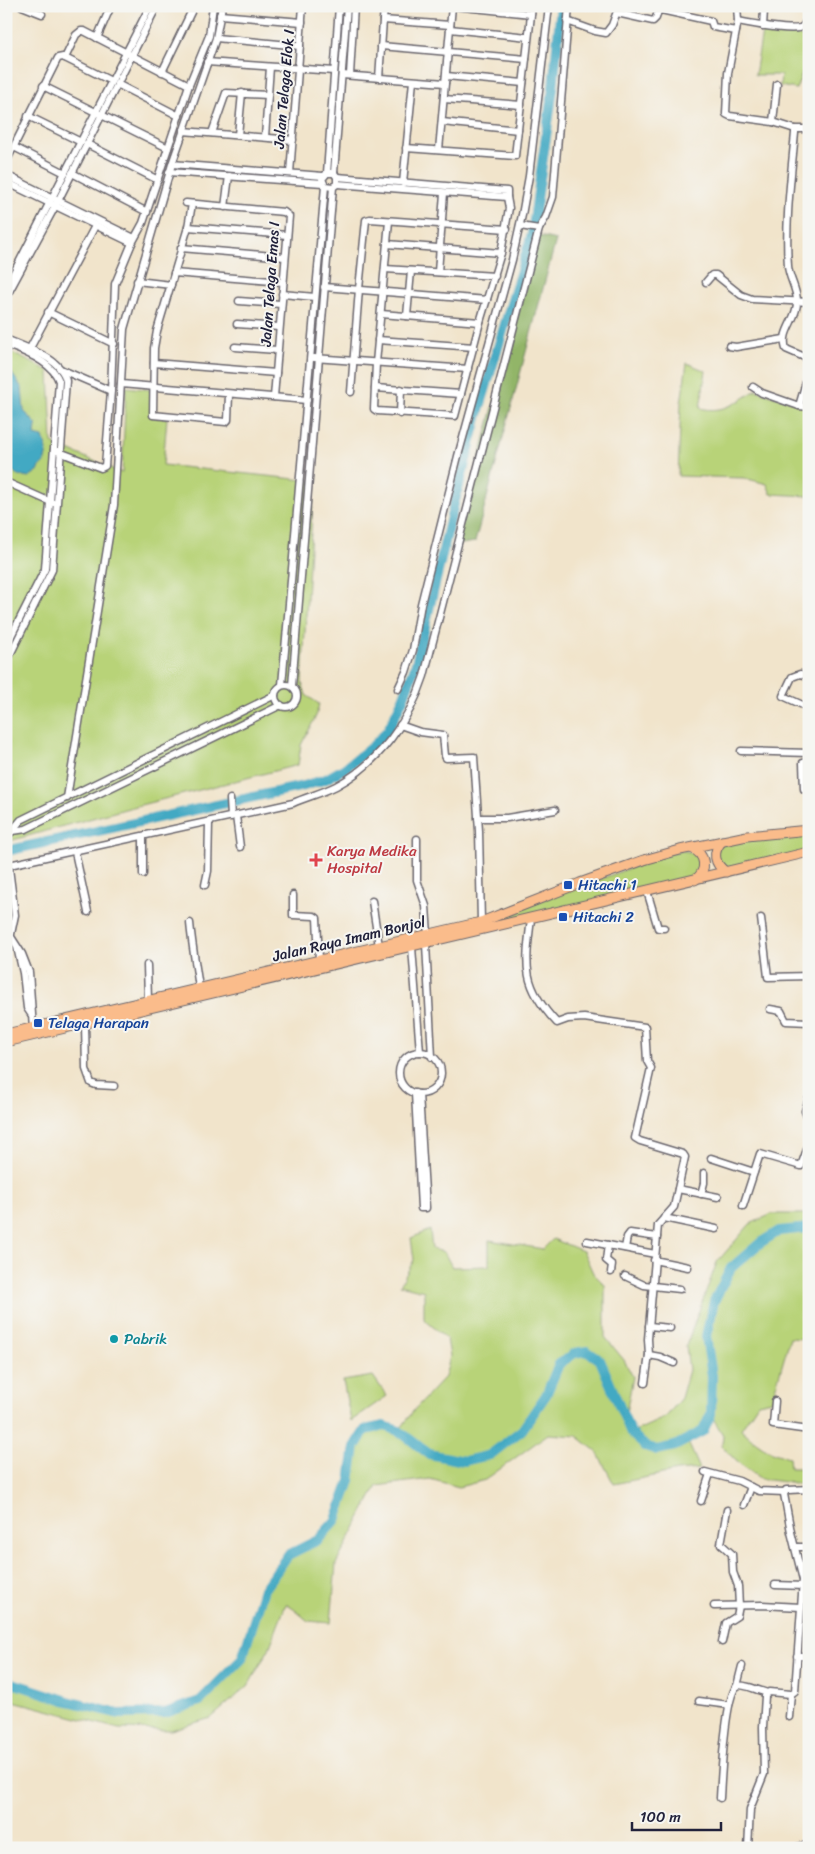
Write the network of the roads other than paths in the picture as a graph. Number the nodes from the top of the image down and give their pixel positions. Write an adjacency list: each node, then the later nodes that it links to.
1 (22, 6): 20 (street)
2 (111, 6): 31 (street)
3 (150, 6): 36 (street)
4 (157, 6): 36 (street)
5 (194, 6): 43 (street)
6 (213, 6): 52 (street)
7 (222, 6): 21 (street)
8 (303, 6): 25 (street, Jalan Telaga Elok I)
9 (339, 6): 42 (street)
10 (347, 6): 44 (street)
11 (354, 6): 45 (street)
12 (384, 6): 23 (street)
13 (452, 6): 18 (street); 28 (street)
14 (549, 6): 96 (street)
15 (569, 6): 26 (street)
16 (737, 6): 24 (street)
17 (761, 6): 27 (street)
18 (531, 10): 30 (street)
19 (618, 10): 26 (street); 29 (street)
20 (42, 14)
21 (220, 15): 25 (street); 32 (street)
22 (809, 18): 27 (street)
23 (383, 20): 28 (street); 34 (street)
24 (738, 21): 27 (street); 29 (street)
25 (302, 22): 33 (street, Jalan Telaga Elok I)
26 (567, 22): 98 (street)
27 (763, 26)
28 (450, 27): 30 (street); 35 (street)
29 (736, 32): 62 (street)
30 (528, 37): 38 (street)
31 (96, 38): 36 (street); 37 (street)
32 (216, 38): 33 (street); 39 (street)
33 (300, 46): 41 (street, Jalan Telaga Elok I)
34 (381, 46): 35 (street); 46 (street)
35 (448, 52): 38 (street); 48 (street)
36 (128, 54): 43 (street); 49 (street)
37 (65, 58): 49 (street); 53 (street)
38 (526, 59): 50 (street)
39 (207, 62): 40 (street); 66 (street)
40 (270, 67): 41 (street); 55 (street)
41 (298, 69): 42 (street); 70 (street, Jalan Telaga Elok I)
42 (334, 71): 84 (street)
43 (162, 72): 52 (street)
44 (342, 75): 45 (street); 84 (street)
45 (350, 75): 46 (street)
46 (379, 78): 47 (street)
47 (413, 80): 48 (street); 74 (street)
48 (445, 80): 50 (street); 56 (street)
49 (114, 83): 58 (street); 60 (street)
50 (523, 83): 57 (street)
51 (777, 84): 62 (street)
52 (189, 85): 60 (street)
53 (43, 86): 58 (street); 59 (street)
54 (242, 92): 55 (street); 67 (street); 68 (street)
55 (268, 94): 69 (street)
56 (444, 99): 57 (street); 61 (street)
57 (521, 105): 65 (street)
58 (98, 114): 71 (street); 73 (street)
59 (28, 116): 71 (street); 72 (street)
60 (179, 116): 73 (street)
61 (442, 122): 65 (street); 75 (street)
62 (773, 122): 63 (street)
63 (796, 129): 64 (street); 126 (street)
64 (809, 129)
65 (518, 130): 75 (street)
66 (183, 131): 67 (street); 77 (street)
67 (212, 133): 68 (street)
68 (238, 135): 69 (street)
69 (265, 138): 70 (street)
70 (293, 140): 80 (street, Jalan Telaga Elok I)
71 (84, 143): 79 (street); 83 (street)
72 (14, 147): 76 (street); 79 (street)
73 (168, 148): 83 (street)
74 (406, 148): 75 (street); 85 (street)
75 (439, 150)
76 (6, 162)
77 (172, 164): 78 (street); 80 (street)
78 (169, 172): 82 (street); 112 (street)
79 (68, 173): 90 (street); 92 (street)
80 (290, 173): 84 (street)
81 (6, 175): 90 (street)
82 (229, 176): 84 (street); 91 (street)
83 (158, 180): 92 (street)
84 (330, 180): 85 (street); 88 (street); 116 (street); 123 (street)
85 (403, 182): 89 (street)
86 (8, 183): 87 (street); 90 (street)
87 (6, 192)
88 (444, 193): 89 (street); 94 (street)
89 (507, 198): 99 (street)
90 (54, 202): 95 (street); 101 (street); 117 (street); 122 (street)
91 (225, 207): 97 (street, Jalan Telaga Emas I); 100 (street, Jalan Telaga Emas I)
92 (147, 212): 101 (street)
93 (389, 221): 94 (street); 102 (street); 118 (street)
94 (442, 225): 99 (street); 104 (street)
95 (95, 226): 101 (street); 129 (street)
96 (522, 226): 98 (street); 179 (street)
97 (188, 227): 100 (street); 103 (street)
98 (537, 228): 183 (street)
99 (506, 229): 105 (street)
100 (287, 235): 106 (street, Jalan Telaga Emas I)
101 (133, 240): 138 (street)
102 (387, 244): 104 (street); 107 (street)
103 (181, 248): 106 (street); 110 (street)
104 (440, 248): 105 (street); 109 (street)
105 (501, 253): 111 (street)
106 (285, 257): 113 (street, Jalan Telaga Emas I)
107 (385, 269): 108 (street); 119 (street)
108 (411, 271): 109 (street); 121 (street)
109 (438, 272): 111 (street)
110 (174, 273): 113 (street); 115 (street)
111 (495, 276): 124 (street)
112 (137, 281): 115 (street); 155 (street)
113 (283, 282): 120 (street, Jalan Telaga Emas I)
114 (706, 282): 126 (street)
115 (171, 285): 149 (street)
116 (324, 287): 118 (street); 146 (street)
117 (6, 288)
118 (359, 289): 119 (street); 148 (street)
119 (383, 290): 121 (street); 130 (street)
120 (282, 294): 123 (street); 128 (street, Jalan Telaga Emas I)
121 (408, 294): 124 (street); 131 (street)
122 (6, 297)
123 (315, 297): 145 (street)
124 (487, 300): 132 (street)
125 (239, 301): 128 (street)
126 (798, 301): 127 (street); 136 (street)
127 (809, 302)
128 (281, 304): 134 (street, Jalan Telaga Emas I)
129 (48, 312): 138 (street); 144 (street)
130 (381, 314): 131 (street); 137 (street)
131 (407, 316): 132 (street)
132 (480, 322): 142 (street)
133 (237, 324): 134 (street)
134 (279, 327): 143 (street, Jalan Telaga Emas I)
135 (6, 339): 144 (street)
136 (784, 339): 140 (street); 147 (street)
137 (378, 340): 142 (street); 150 (street)
138 (114, 344): 160 (street)
139 (6, 345): 144 (street)
140 (728, 346)
141 (235, 347): 143 (street)
142 (474, 347): 151 (street)
143 (278, 350): 154 (street, Jalan Telaga Emas I)
144 (28, 352): 152 (street)
145 (310, 358): 146 (street); 165 (street)
146 (318, 359): 148 (street); 178 (street)
147 (809, 359)
148 (353, 361): 150 (street); 161 (street)
149 (154, 363): 154 (street); 156 (street)
150 (376, 363): 151 (street); 158 (street)
151 (468, 369): 163 (street)
152 (58, 370): 160 (street); 169 (street)
153 (809, 372): 166 (street)
154 (276, 373): 164 (street, Jalan Telaga Emas I)
155 (121, 384): 156 (street); 188 (street)
156 (153, 387): 162 (street); 162 (street)
157 (753, 387): 166 (street)
158 (375, 388): 159 (street); 168 (street)
159 (401, 389): 163 (street); 168 (street)
160 (111, 391): 169 (street)
161 (352, 392)
162 (228, 394): 164 (street)
163 (461, 394): 168 (street)
164 (274, 398): 165 (street)
165 (307, 400): 177 (street)
166 (799, 406): 167 (street)
167 (809, 408)
168 (400, 414)
169 (57, 451): 171 (street)
170 (6, 482): 171 (street)
171 (53, 503): 172 (street); 173 (street)
172 (45, 569): 173 (street); 174 (street)
173 (52, 570): 175 (street)
174 (6, 646)
175 (6, 663)
176 (809, 676): 182 (street)
177 (282, 686): 178 (street); 180 (street)
178 (292, 686): 181 (street)
179 (398, 689)
180 (275, 695): 181 (street); 188 (street)
181 (280, 705): 195 (street)
182 (809, 708)
183 (400, 724): 191 (street); 192 (street)
184 (742, 751): 185 (street)
185 (809, 753)
186 (809, 762): 187 (street)
187 (809, 790)
188 (67, 798): 195 (street)
189 (231, 802): 191 (street)
190 (554, 810): 192 (street)
191 (234, 817): 193 (street); 201 (street)
192 (478, 818): 216 (street)
193 (209, 822): 196 (street); 209 (street)
194 (809, 830): 199 (highway, Jalan Raya Imam Bonjol)
195 (13, 831): 197 (street)
196 (143, 837): 203 (street); 207 (street)
197 (6, 838)
198 (417, 839): 220 (street)
199 (722, 841): 202 (highway, Jalan Raya Imam Bonjol); 206 (highway)
200 (6, 845): 205 (street)
201 (240, 847)
202 (691, 848): 208 (highway); 216 (highway, Jalan Raya Imam Bonjol)
203 (75, 852): 205 (street); 213 (street)
204 (809, 852): 206 (highway, Jalan Raya Imam Bonjol)
205 (8, 862): 219 (street)
206 (726, 872): 208 (highway, Jalan Raya Imam Bonjol)
207 (143, 874)
208 (695, 880): 210 (highway, Jalan Raya Imam Bonjol)
209 (205, 885)
210 (646, 891): 214 (highway, Jalan Raya Imam Bonjol); 218 (street)
211 (293, 894): 223 (street)
212 (372, 901): 221 (street)
213 (88, 912)
214 (531, 918): 220 (highway, Jalan Raya Imam Bonjol); 247 (street)
215 (761, 918): 228 (street)
216 (481, 922): 220 (highway, Jalan Raya Imam Bonjol)
217 (190, 923): 229 (street)
218 (664, 928)
219 (9, 932): 234 (street)
220 (427, 939): 221 (highway, Jalan Raya Imam Bonjol); 222 (highway, Jalan Raya Imam Bonjol); 226 (street)
221 (379, 946): 223 (highway, Jalan Raya Imam Bonjol)
222 (412, 947): 225 (highway, Jalan Raya Imam Bonjol); 227 (street)
223 (319, 960): 225 (highway, Jalan Raya Imam Bonjol)
224 (147, 965): 230 (street)
225 (279, 973): 229 (highway, Jalan Raya Imam Bonjol); 233 (highway, Jalan Raya Imam Bonjol)
226 (427, 975): 227 (street); 238 (street)
227 (414, 976): 237 (street)
228 (809, 976)
229 (199, 988): 230 (highway, Jalan Raya Imam Bonjol)
230 (148, 1000): 234 (highway, Jalan Raya Imam Bonjol)
231 (770, 1009): 232 (street)
232 (809, 1022)
233 (85, 1024): 236 (highway, Jalan Raya Imam Bonjol); 239 (street)
234 (33, 1028): 235 (highway, Jalan Raya Imam Bonjol)
235 (6, 1034)
236 (6, 1042)
237 (420, 1052): 238 (street); 240 (street)
238 (432, 1056): 240 (street)
239 (114, 1086)
240 (417, 1094): 240 (street)
241 (809, 1098): 242 (street)
242 (809, 1122)
243 (809, 1144): 245 (street)
244 (711, 1158): 245 (street)
245 (754, 1172): 250 (street)
246 (704, 1173): 248 (street)
247 (678, 1189): 248 (street); 251 (street)
248 (701, 1194): 249 (street)
249 (718, 1197)
250 (743, 1206)
251 (664, 1218): 252 (street); 253 (street)
252 (716, 1229)
253 (657, 1237): 256 (street); 257 (street)
254 (587, 1241): 255 (street)
255 (608, 1245): 256 (street); 259 (street)
256 (625, 1248): 257 (street)
257 (655, 1257): 258 (street); 261 (street)
258 (688, 1267)
259 (611, 1272)
260 (625, 1276): 261 (street)
261 (653, 1286): 262 (street); 263 (street)
262 (680, 1289)
263 (649, 1326): 264 (street); 265 (street)
264 (670, 1328)
265 (649, 1355): 266 (street); 267 (street)
266 (674, 1363)
267 (645, 1383)
268 (775, 1401): 269 (street)
269 (809, 1430)
270 (751, 1487): 272 (street); 273 (street); 274 (street)
271 (809, 1489): 272 (street)
272 (785, 1492): 276 (street)
273 (701, 1501)
274 (744, 1504)
275 (727, 1510): 281 (street)
276 (795, 1547): 277 (street); 279 (street)
277 (809, 1547)
278 (775, 1585): 279 (street)
279 (804, 1586): 282 (street)
280 (714, 1606): 281 (street)
281 (739, 1606): 282 (street); 283 (street)
282 (802, 1607): 284 (street)
283 (722, 1642)
284 (797, 1656): 285 (street); 289 (street)
285 (809, 1656)
286 (742, 1666): 287 (street)
287 (737, 1686): 288 (street); 291 (street)
288 (767, 1693): 289 (street); 295 (street)
289 (791, 1694): 292 (street)
290 (699, 1701): 291 (street)
291 (729, 1705): 293 (street)
292 (789, 1717)
293 (720, 1798)
294 (809, 1844): 296 (street)
295 (748, 1848)
296 (794, 1848)

